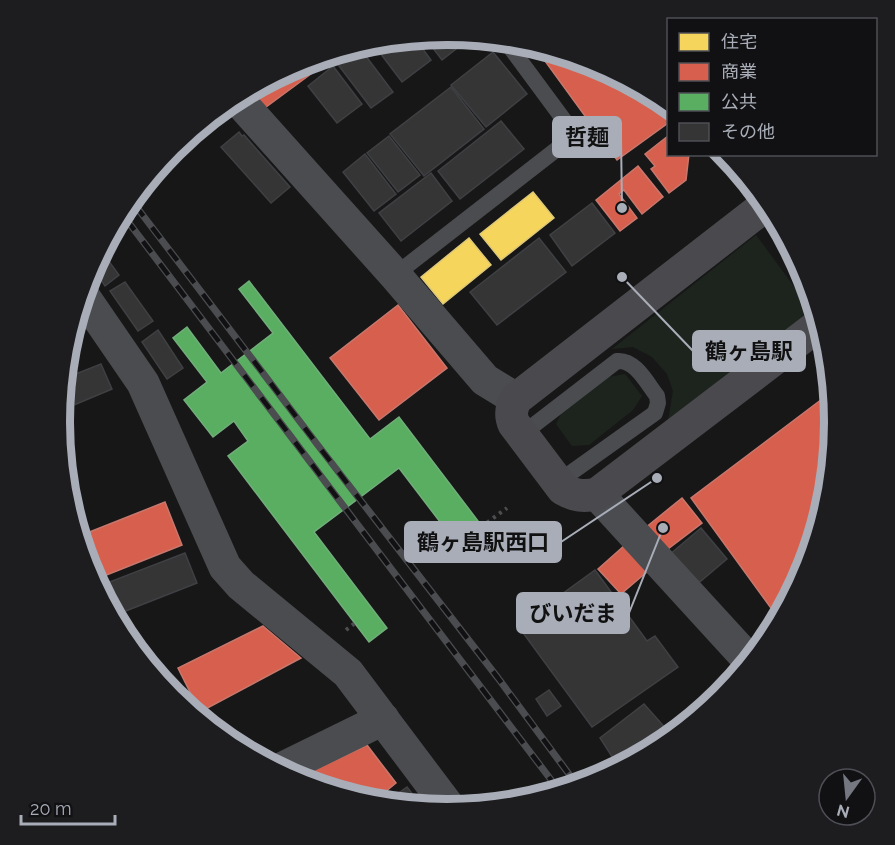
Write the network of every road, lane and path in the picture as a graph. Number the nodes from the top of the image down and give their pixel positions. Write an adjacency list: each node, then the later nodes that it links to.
1 (513, 51): 4 (lane)
2 (243, 106): 4 (street)
3 (759, 210): 7 (street)
4 (395, 275): 7 (street)
5 (89, 304): 14 (street)
6 (813, 329): 10 (street)
7 (516, 399): 8 (street)
8 (521, 435): 9 (street); 9 (lane)
9 (558, 482): 10 (street)
10 (597, 494): 13 (street)
11 (507, 508): 12 (path)
12 (481, 526)
13 (744, 655)
14 (383, 719): 15 (street); 16 (street)
15 (289, 765)
16 (443, 800)

